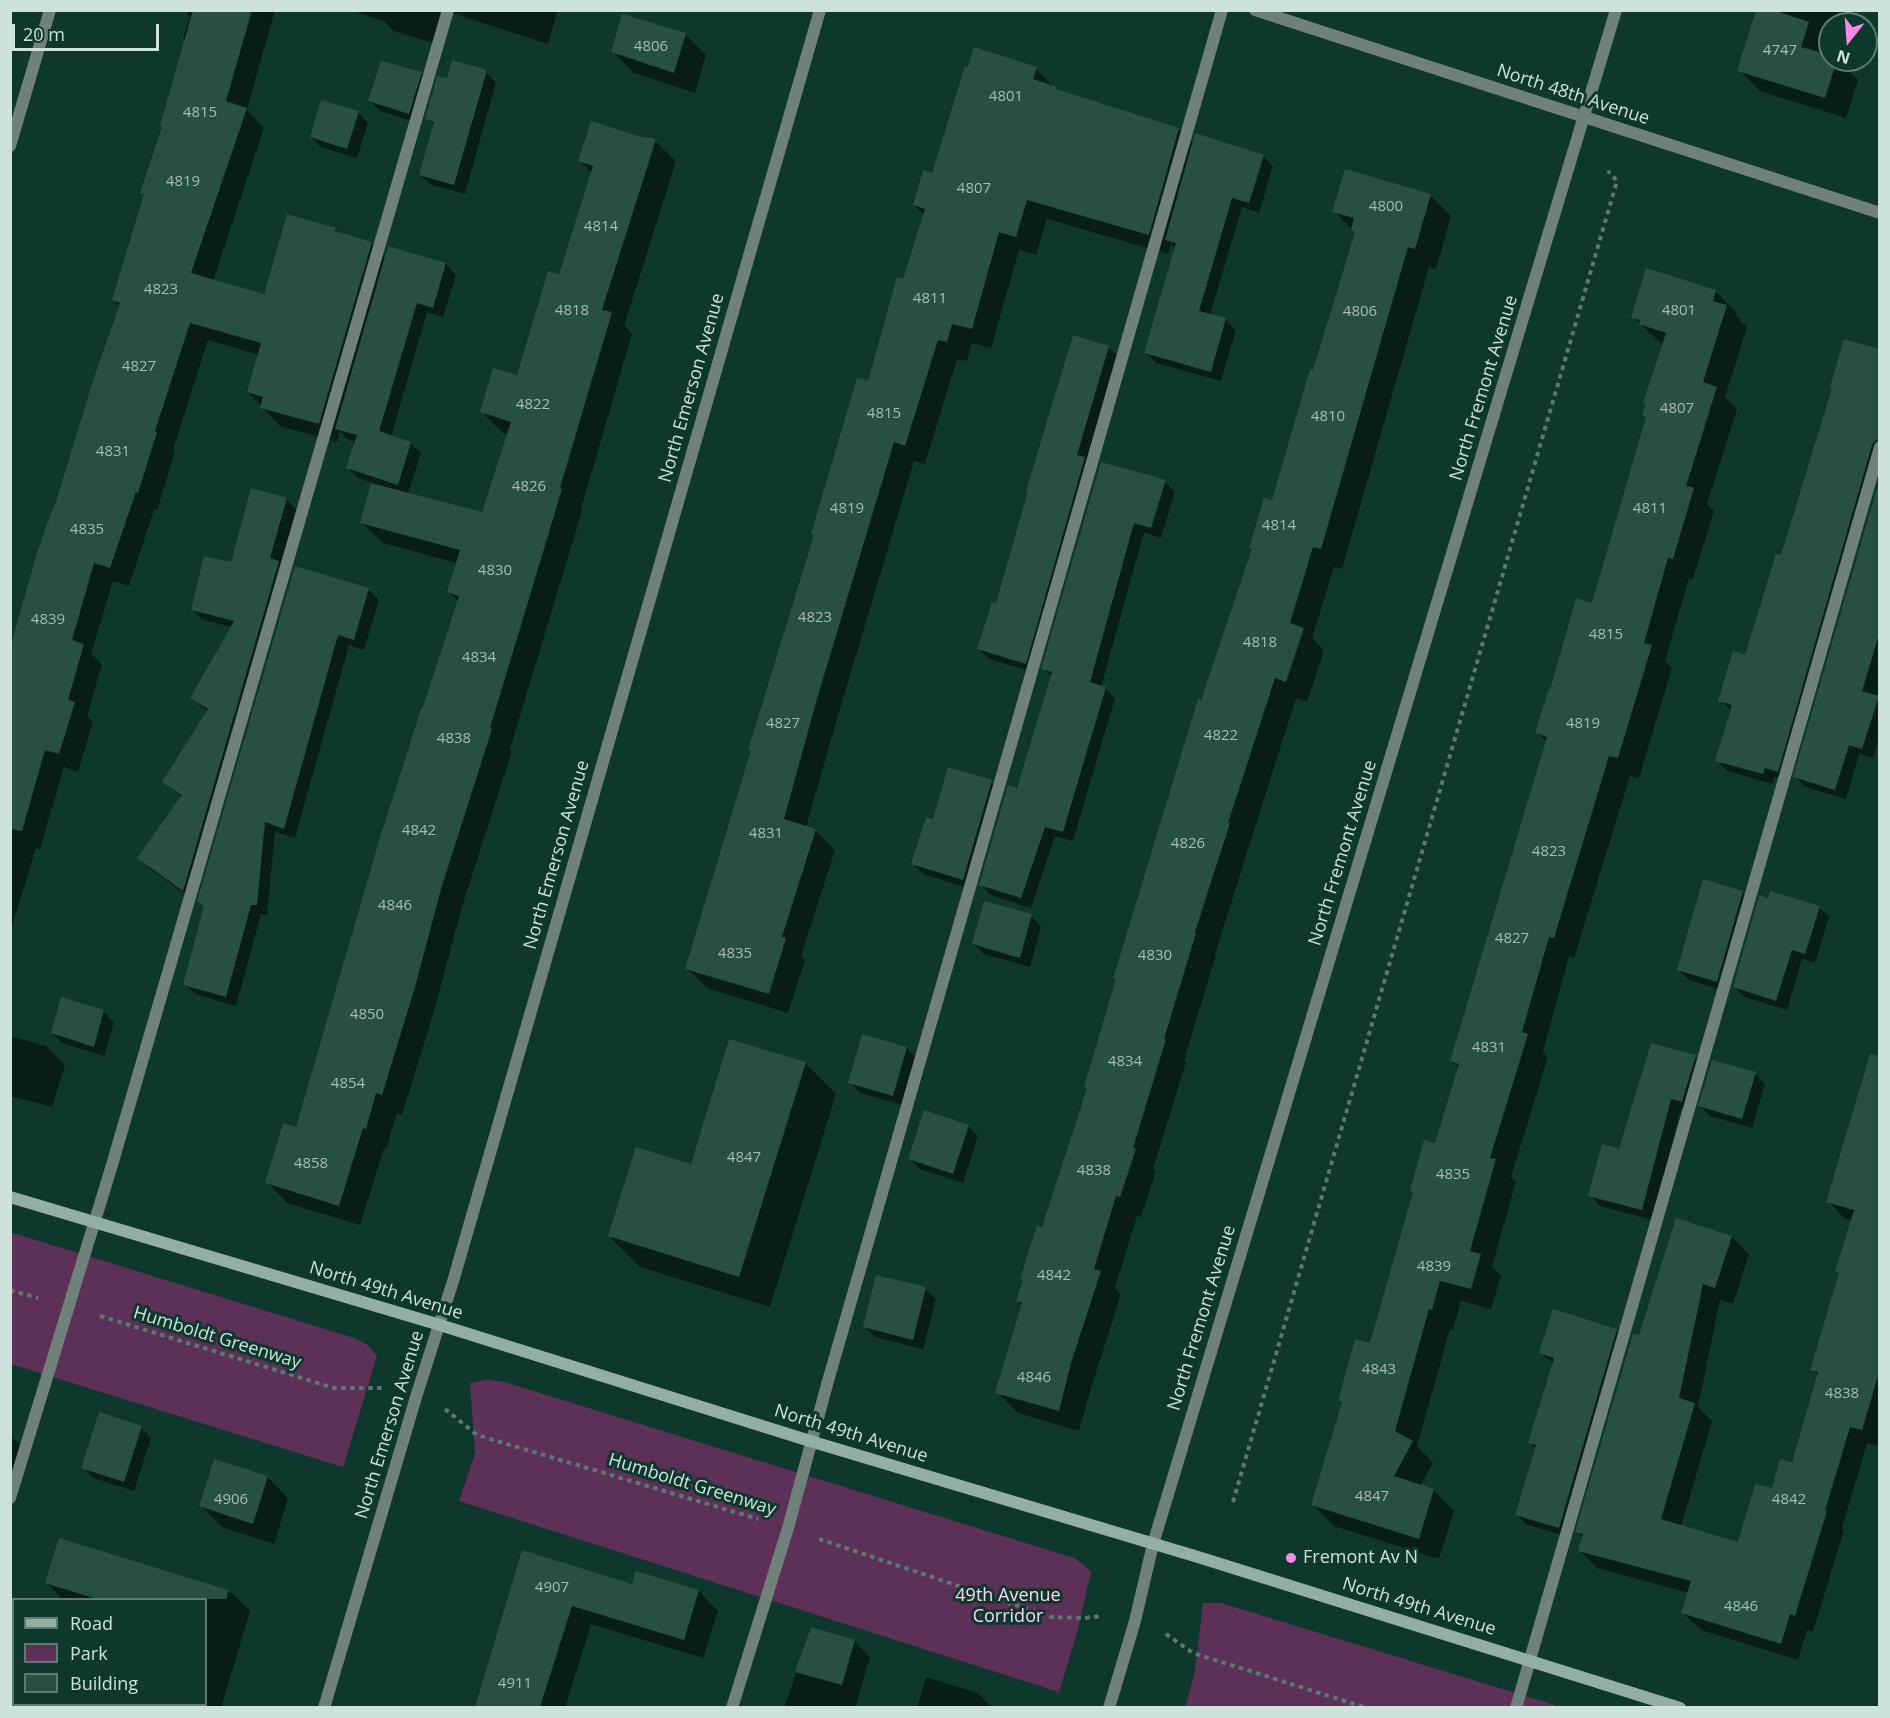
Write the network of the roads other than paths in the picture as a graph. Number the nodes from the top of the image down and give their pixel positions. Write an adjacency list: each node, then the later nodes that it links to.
1 (50, 10): 8 (street)
2 (448, 10): 12 (street)
3 (820, 10): 13 (street, North Emerson Avenue)
4 (1222, 10): 14 (street)
5 (1255, 10): 7 (street, North 48th Avenue)
6 (1616, 10): 7 (street, North Fremont Avenue)
7 (1584, 118): 9 (street, North 48th Avenue); 16 (street, North Fremont Avenue)
8 (10, 146)
9 (1880, 213)
10 (1880, 447): 17 (street)
11 (10, 1197): 12 (street, North 49th Avenue)
12 (95, 1223): 13 (street, North 49th Avenue); 15 (street)
13 (440, 1325): 14 (street, North 49th Avenue); 18 (street, North Emerson Avenue)
14 (810, 1441): 16 (street, North 49th Avenue); 19 (street)
15 (10, 1498)
16 (1153, 1544): 17 (street, North 49th Avenue); 20 (street, North Fremont Avenue)
17 (1531, 1660): 21 (street); 22 (street, North 49th Avenue)
18 (324, 1707)
19 (732, 1707)
20 (1109, 1707)
21 (1516, 1707)
22 (1680, 1707)

